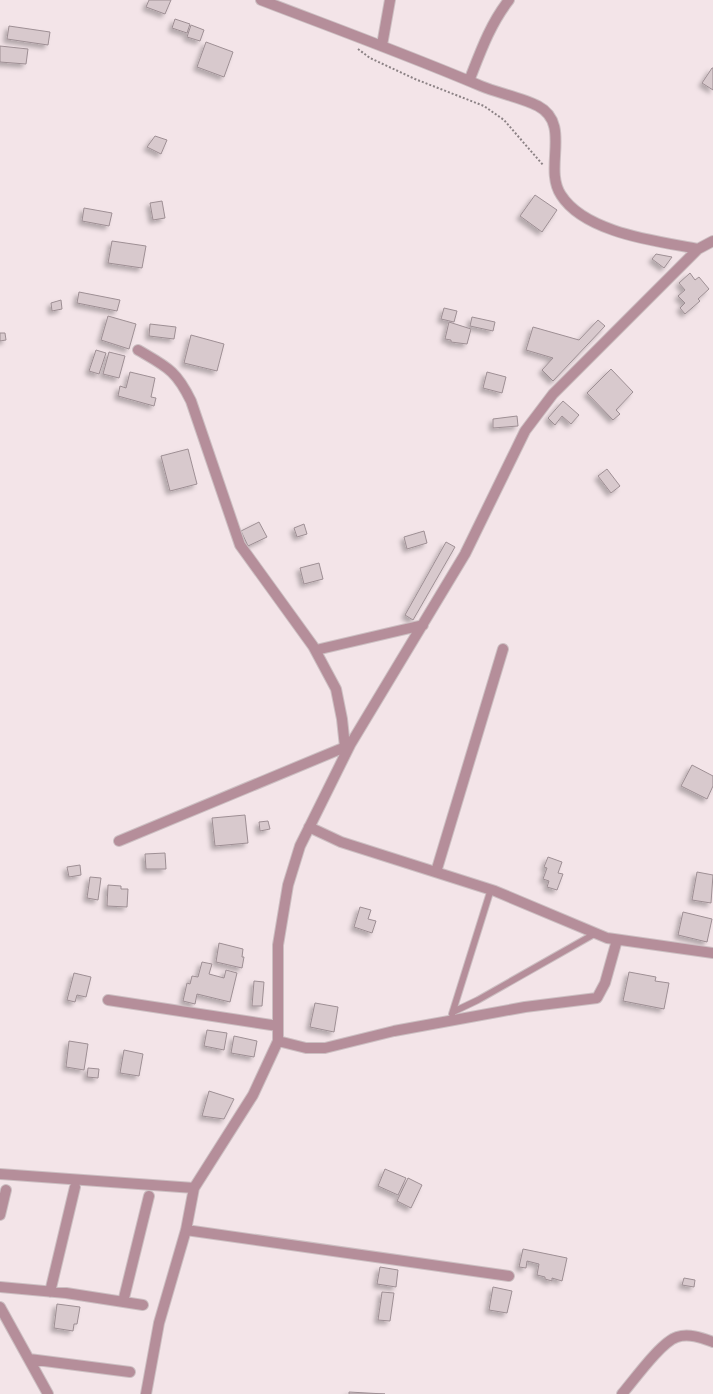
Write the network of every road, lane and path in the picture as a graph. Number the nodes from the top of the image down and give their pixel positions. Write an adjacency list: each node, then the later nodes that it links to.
1 (261, 0): 4 (street)
2 (390, 0): 4 (street)
3 (509, 0): 6 (street)
4 (382, 45): 6 (street)
5 (353, 46): 7 (path)
6 (469, 81): 7 (street)
7 (554, 176): 9 (street)
8 (713, 240): 9 (street)
9 (698, 250): 11 (street)
10 (138, 350): 13 (street)
11 (423, 625): 13 (street); 14 (street)
12 (503, 649): 17 (street)
13 (316, 650): 14 (street)
14 (348, 746): 15 (street); 16 (street)
15 (309, 827): 17 (street); 24 (street)
16 (119, 841)
17 (436, 872): 18 (street)
18 (491, 889): 19 (street); 23 (lane)
19 (596, 933): 20 (street); 23 (lane)
20 (617, 940): 21 (street); 23 (street)
21 (713, 953)
22 (108, 1000): 24 (street)
23 (452, 1016): 25 (street)
24 (278, 1026): 25 (street)
25 (278, 1041): 28 (street)
26 (0, 1174): 28 (street)
27 (75, 1187): 35 (street)
28 (194, 1188): 32 (street)
29 (6, 1190): 31 (street)
30 (149, 1196): 36 (street)
31 (0, 1215)
32 (186, 1230): 33 (street); 43 (street)
33 (509, 1276)
34 (0, 1287): 35 (street)
35 (50, 1292): 36 (street)
36 (123, 1302): 37 (street)
37 (143, 1305)
38 (0, 1308): 40 (street)
39 (713, 1342): 44 (street)
40 (29, 1360): 41 (street); 42 (street)
41 (130, 1372)
42 (48, 1394)
43 (146, 1394)
44 (622, 1394)

